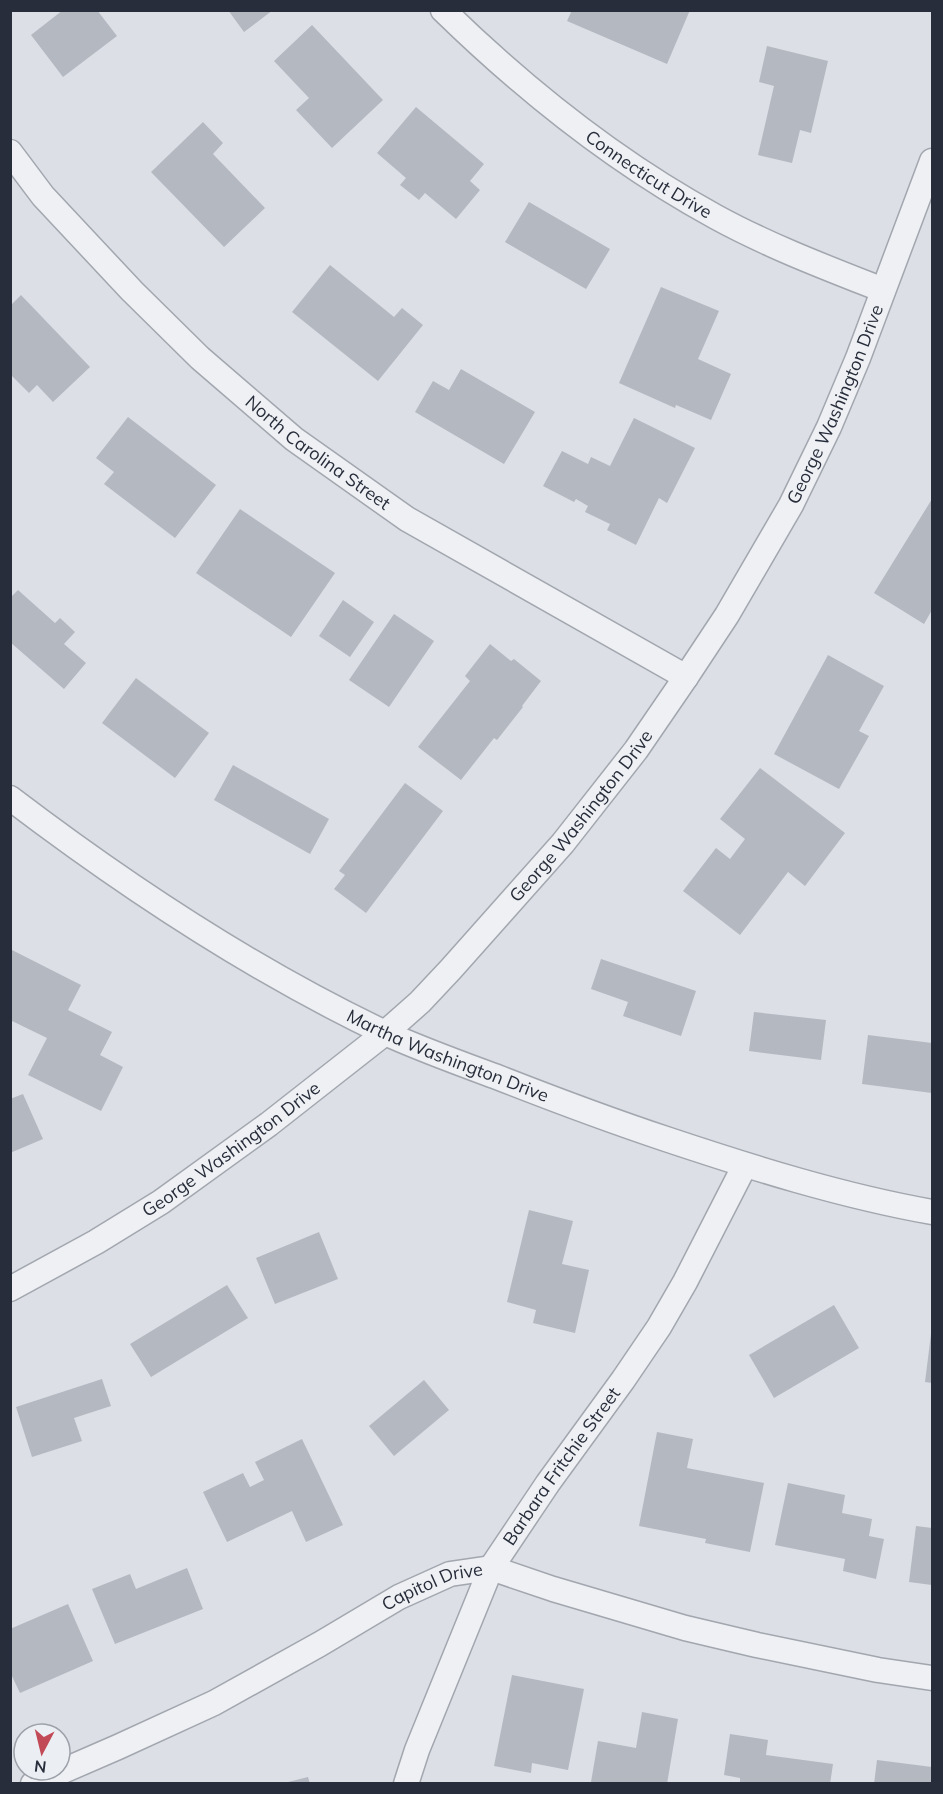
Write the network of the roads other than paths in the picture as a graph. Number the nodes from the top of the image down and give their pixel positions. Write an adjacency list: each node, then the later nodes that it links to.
1 (443, 10): 4 (street, Connecticut Drive)
2 (10, 152): 5 (street, North Carolina Street)
3 (933, 161): 4 (street, George Washington Drive)
4 (883, 290): 5 (street, George Washington Drive)
5 (686, 677): 7 (street, George Washington Drive)
6 (10, 798): 7 (street, Martha Washington Drive)
7 (385, 1033): 8 (street, Martha Washington Drive); 10 (street, George Washington Drive)
8 (745, 1166): 9 (street, Martha Washington Drive); 11 (street, Barbara Fritchie Street)
9 (933, 1212)
10 (10, 1289)
11 (491, 1568): 12 (street, Capitol Drive); 13 (street, Capitol Drive); 14 (street, Barbara Fritchie Street)
12 (933, 1678)
13 (33, 1784)
14 (406, 1784)

